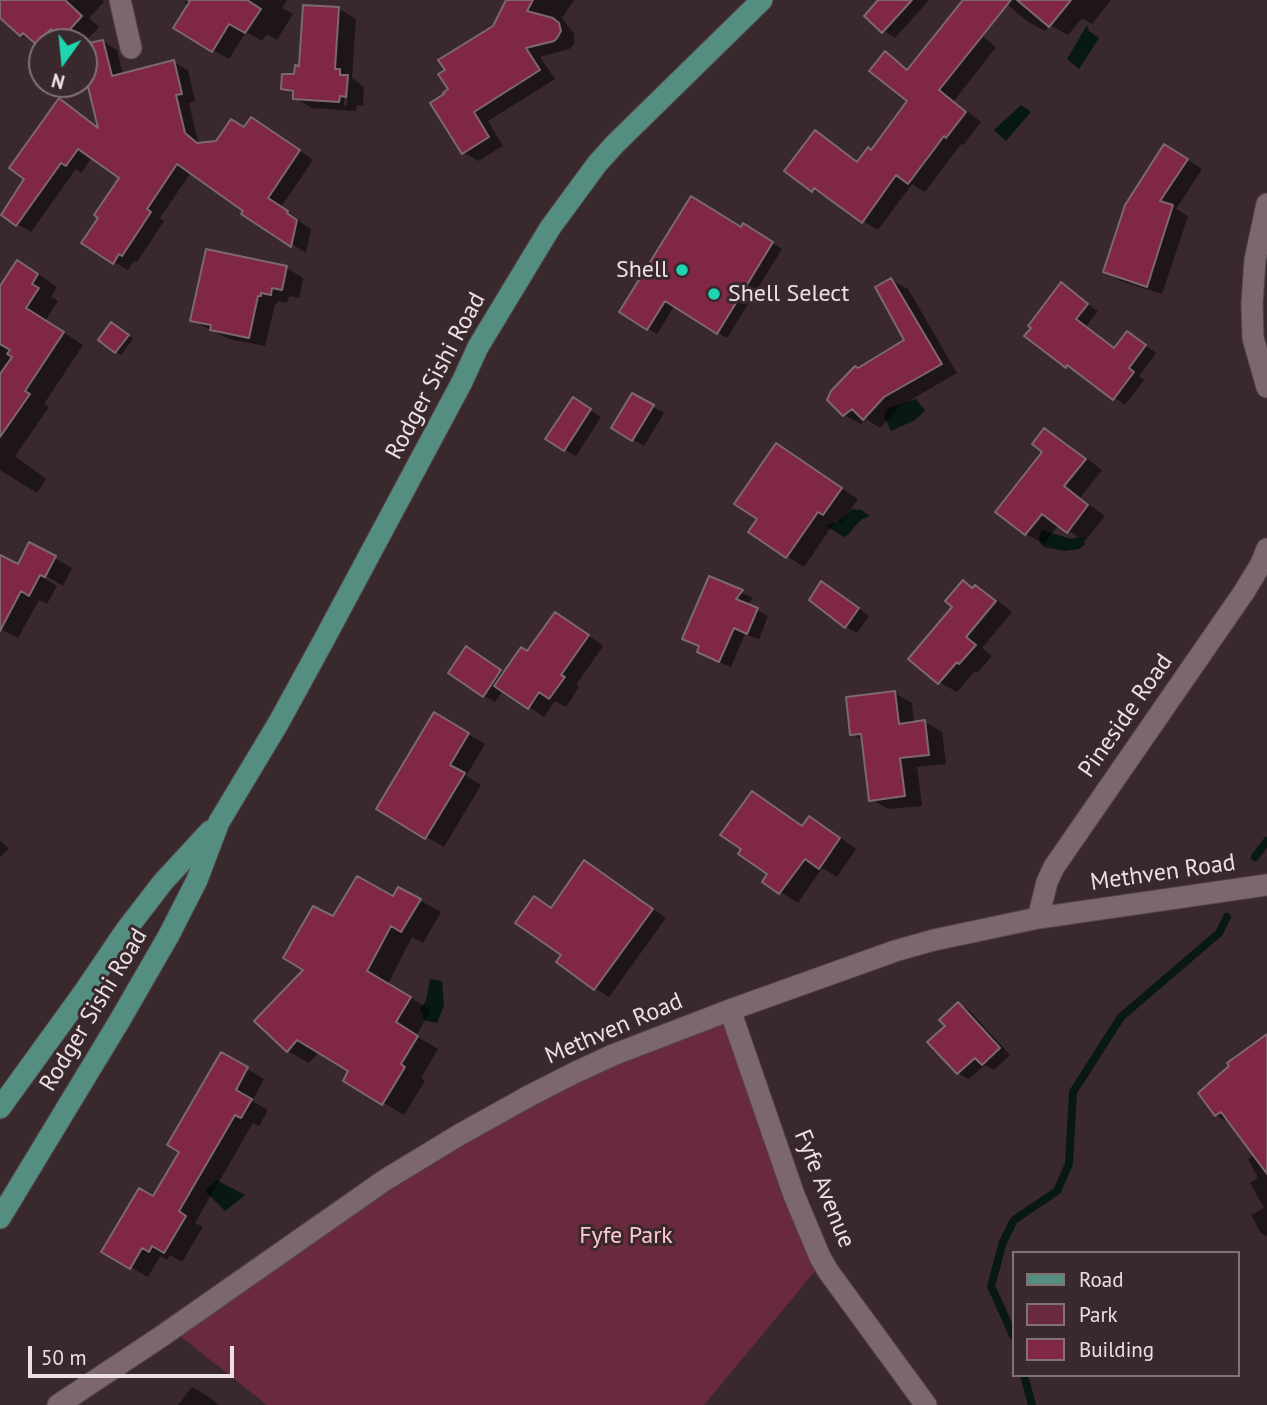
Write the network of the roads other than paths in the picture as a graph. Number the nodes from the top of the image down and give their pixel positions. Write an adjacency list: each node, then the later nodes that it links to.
1 (120, 0): 3 (street)
2 (762, 0): 7 (main road, Rodger Sishi Road)
3 (131, 48)
4 (1267, 204): 5 (street)
5 (1267, 387)
6 (1267, 550): 9 (street, Pineside Road)
7 (219, 822): 11 (main road, Rodger Sishi Road); 12 (main road, Rodger Sishi Road)
8 (1267, 885): 9 (street, Methven Road)
9 (1038, 918): 10 (street, Methven Road)
10 (730, 1010): 13 (street, Methven Road); 14 (street, Fyfe Avenue)
11 (0, 1108)
12 (0, 1218)
13 (58, 1405)
14 (926, 1405)

